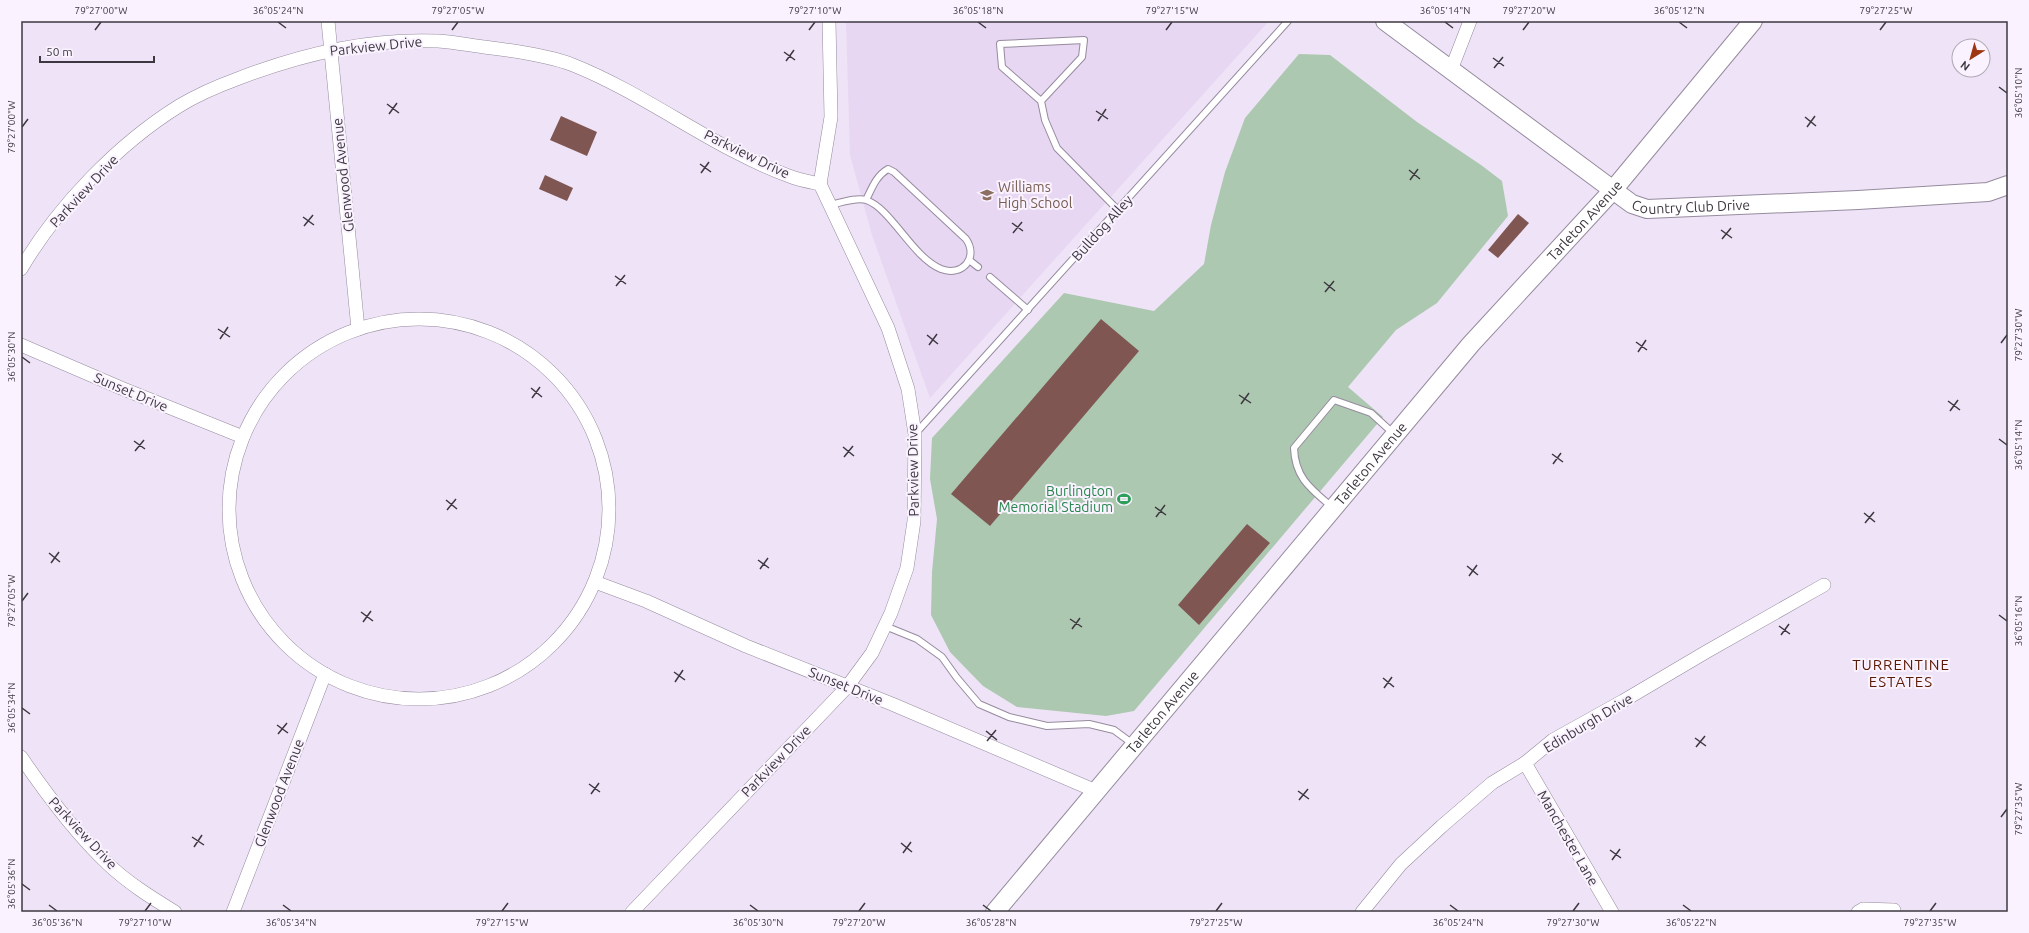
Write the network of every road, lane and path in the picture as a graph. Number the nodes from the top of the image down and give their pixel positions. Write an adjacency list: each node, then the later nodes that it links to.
1 (328, 21): 7 (street, Glenwood Avenue)
2 (829, 21): 10 (street)
3 (1288, 21): 15 (lane, Bulldog Alley)
4 (1385, 21): 8 (street, Country Club Drive)
5 (1470, 21): 8 (street)
6 (1753, 21): 12 (street, Tarleton Avenue)
7 (331, 50): 10 (street, Parkview Drive); 18 (street, Parkview Drive); 21 (street, Glenwood Avenue)
8 (1451, 70): 12 (street, Country Club Drive)
9 (1041, 101): 9 (lane); 15 (lane)
10 (820, 184): 14 (street, Parkview Drive)
11 (2008, 185): 12 (street, Country Club Drive)
12 (1613, 190): 24 (street, Tarleton Avenue)
13 (866, 200): 14 (lane); 16 (lane); 16 (lane)
14 (830, 205): 23 (street, Parkview Drive)
15 (1118, 210): 20 (lane, Bulldog Alley)
16 (969, 260): 17 (lane)
17 (978, 267)
18 (21, 269)
19 (990, 277): 20 (lane)
20 (1028, 310): 23 (lane, Bulldog Alley)
21 (358, 329): 25 (street); 27 (street)
22 (21, 345): 25 (street, Sunset Drive)
23 (915, 434): 29 (street, Parkview Drive)
24 (1395, 435): 26 (street, Tarleton Avenue); 26 (lane)
25 (243, 438): 30 (street)
26 (1333, 508): 32 (street, Tarleton Avenue)
27 (595, 582): 30 (street); 31 (street, Sunset Drive)
28 (1824, 585): 34 (street, Edinburgh Drive)
29 (885, 626): 31 (street, Parkview Drive); 32 (lane)
30 (325, 674): 38 (street, Glenwood Avenue)
31 (848, 687): 35 (street, Sunset Drive); 39 (street, Parkview Drive)
32 (1135, 745): 35 (street, Tarleton Avenue)
33 (21, 757): 37 (street, Parkview Drive)
34 (1525, 763): 41 (street, Edinburgh Drive); 42 (street, Manchester Lane)
35 (1096, 791): 40 (street, Tarleton Avenue)
36 (1894, 910): 43 (street)
37 (175, 912)
38 (233, 912)
39 (632, 912)
40 (995, 912)
41 (1362, 912)
42 (1612, 912)
43 (1858, 912)

